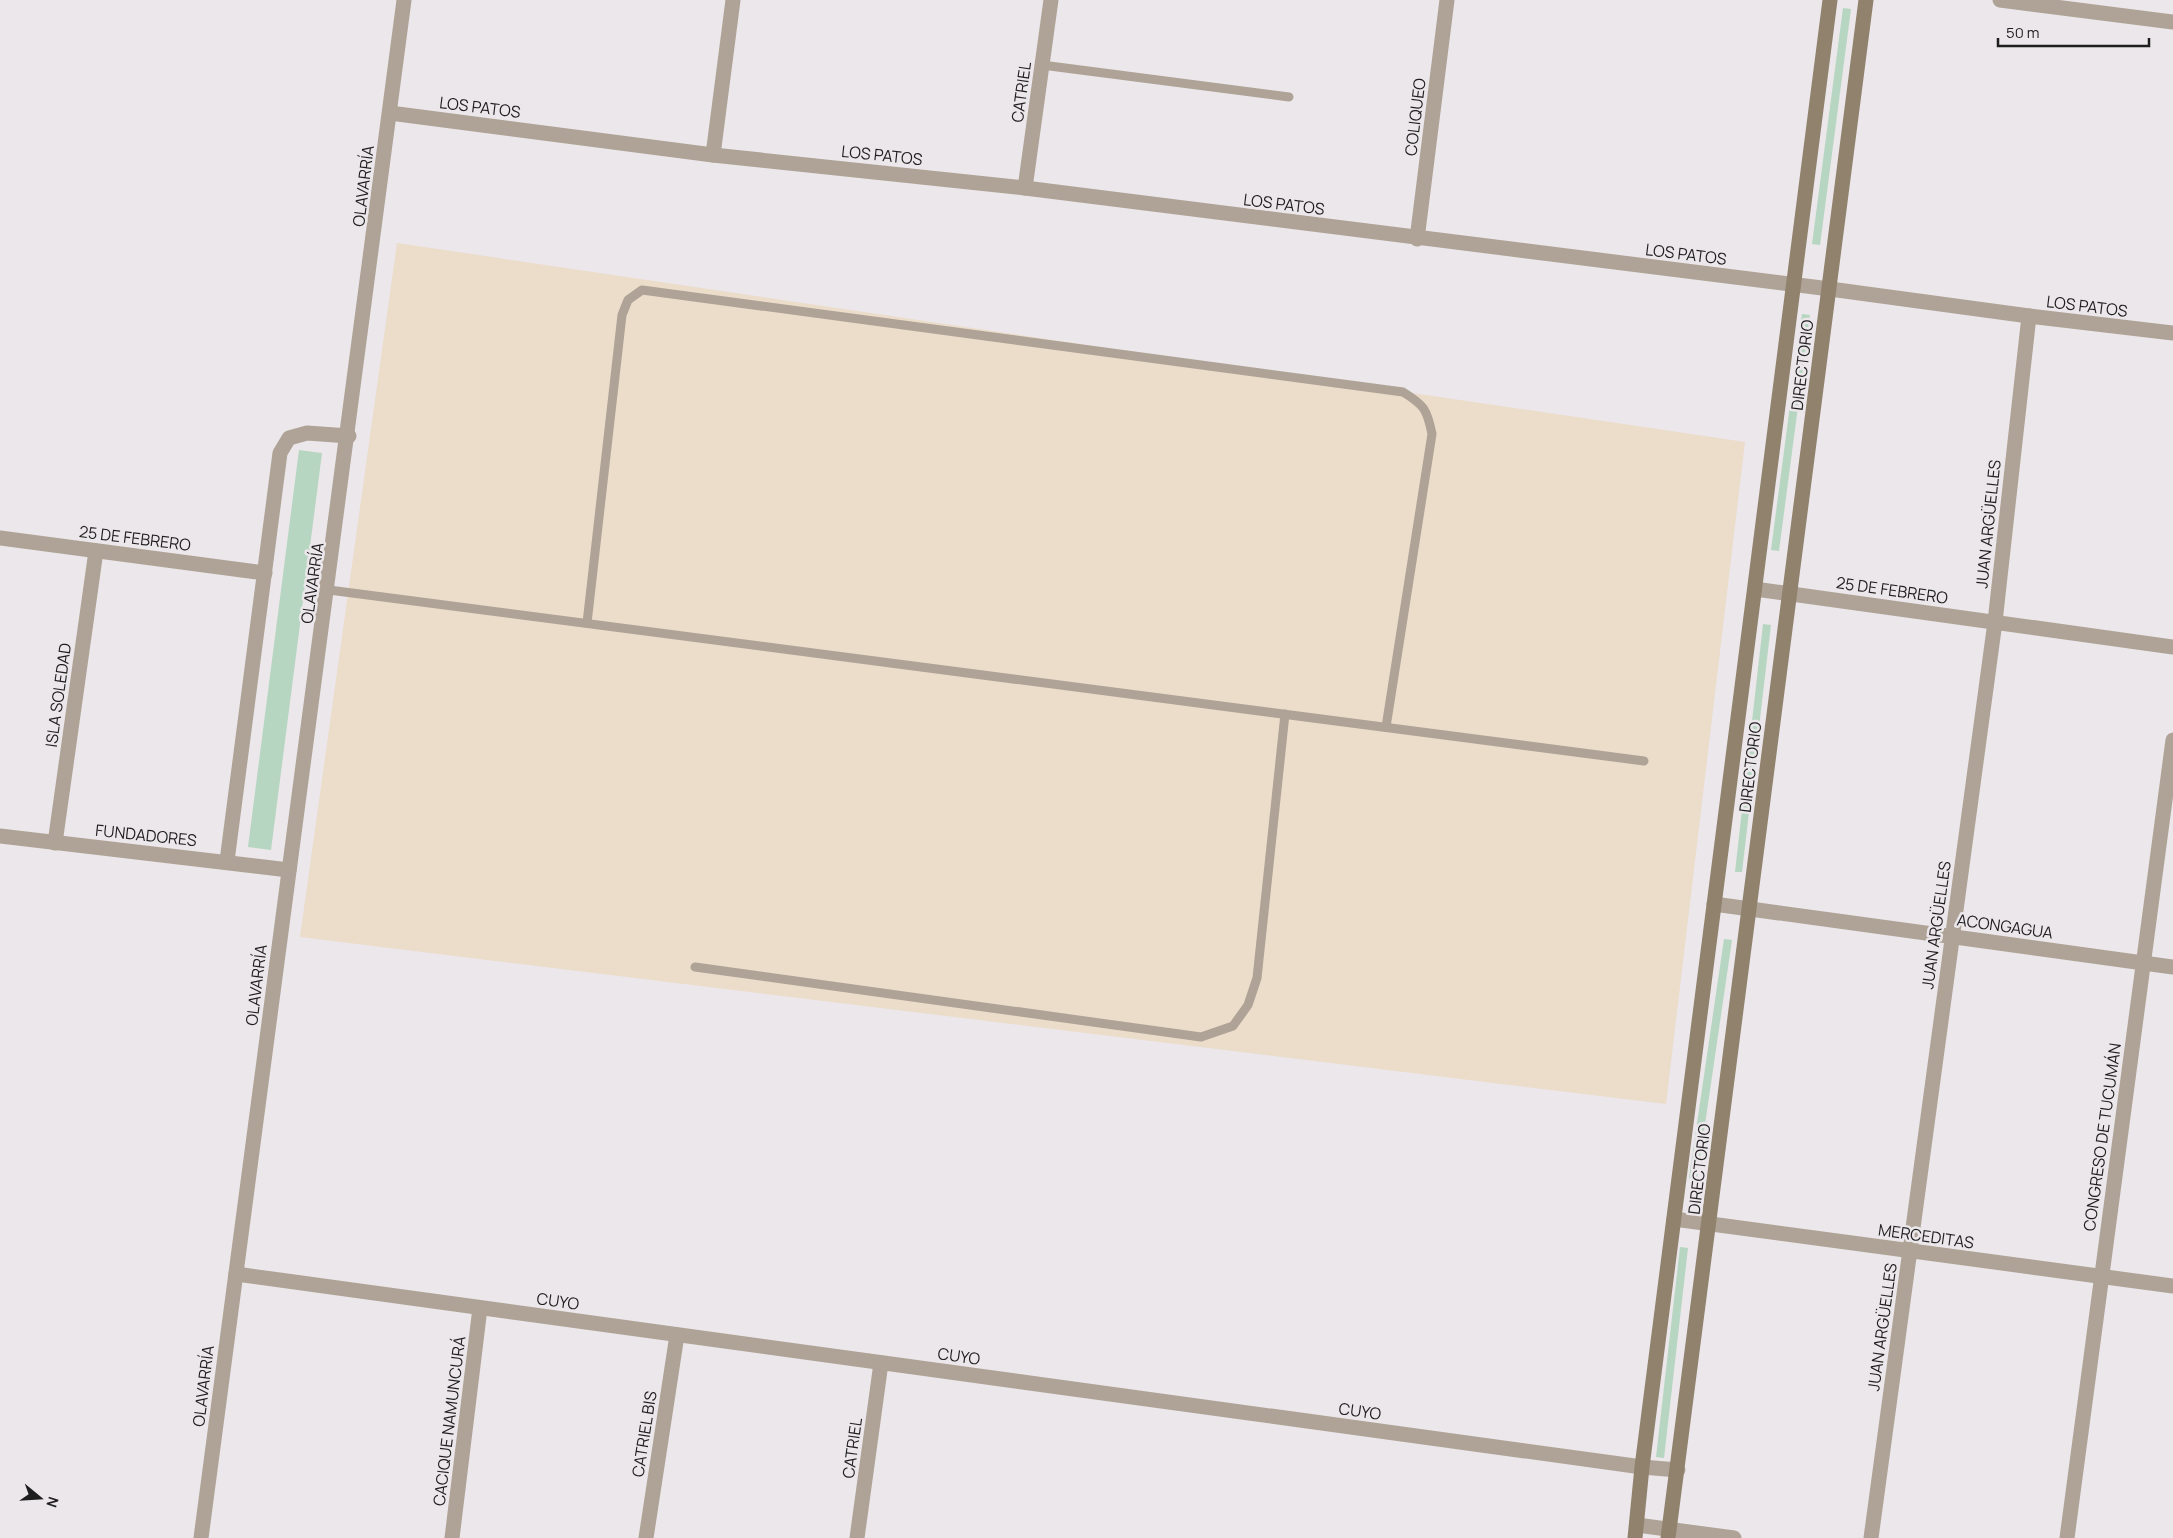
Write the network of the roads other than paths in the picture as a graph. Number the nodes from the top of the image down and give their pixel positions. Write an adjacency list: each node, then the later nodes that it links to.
1 (404, 0): 11 (street, OLAVARRÍA)
2 (733, 0): 12 (street)
3 (1051, 0): 9 (street, CATRIEL)
4 (1447, 0): 14 (street, COLIQUEO)
5 (1830, 0): 15 (main road, DIRECTORIO)
6 (1866, 0): 16 (main road, DIRECTORIO)
7 (2000, 0): 8 (street)
8 (2173, 22)
9 (1042, 64): 10 (lane); 13 (street, CATRIEL)
10 (1289, 97)
11 (390, 113): 12 (street, LOS PATOS); 19 (street, OLAVARRÍA)
12 (713, 155): 13 (street, LOS PATOS)
13 (1025, 188): 14 (street, LOS PATOS)
14 (1418, 238): 15 (street, LOS PATOS)
15 (1793, 284): 16 (street, LOS PATOS); 24 (main road, DIRECTORIO)
16 (1830, 288): 17 (street, LOS PATOS); 25 (main road, DIRECTORIO)
17 (2029, 316): 18 (street, LOS PATOS); 26 (street, JUAN ARGÜELLES)
18 (2173, 334)
19 (349, 436): 22 (street); 23 (street, OLAVARRÍA)
20 (0, 538): 21 (street, 25 DE FEBRERO)
21 (96, 552): 22 (street, 25 DE FEBRERO); 34 (street, ISLA SOLEDAD)
22 (265, 572): 35 (street)
23 (329, 590): 27 (lane); 36 (street, OLAVARRÍA)
24 (1754, 590): 25 (street, 25 DE FEBRERO); 37 (main road, DIRECTORIO)
25 (1790, 594): 26 (street, 25 DE FEBRERO); 38 (main road, DIRECTORIO)
26 (1995, 622): 28 (street, 25 DE FEBRERO); 39 (street, JUAN ARGÜELLES)
27 (587, 623): 29 (lane); 30 (lane)
28 (2173, 647)
29 (1285, 714): 30 (lane); 41 (lane)
30 (1386, 727): 32 (lane)
31 (2173, 740): 40 (street, CONGRESO DE TUCUMÁN)
32 (1644, 761)
33 (0, 836): 34 (street, FUNDADORES)
34 (55, 843): 35 (street, FUNDADORES)
35 (227, 861): 36 (street, FUNDADORES)
36 (289, 870): 46 (street, OLAVARRÍA)
37 (1714, 904): 38 (street, ACONGAGUA); 43 (main road, DIRECTORIO)
38 (1750, 909): 39 (street, ACONGAGUA); 44 (main road, DIRECTORIO)
39 (1952, 936): 40 (street, ACONGAGUA); 45 (street, JUAN ARGÜELLES)
40 (2143, 963): 42 (street, ACONGAGUA); 47 (street, CONGRESO DE TUCUMÁN)
41 (695, 966)
42 (2173, 967)
43 (1674, 1219): 44 (street, MERCEDITAS); 52 (main road, DIRECTORIO)
44 (1709, 1224): 45 (street, MERCEDITAS); 53 (main road, DIRECTORIO)
45 (1910, 1251): 47 (street, MERCEDITAS); 61 (street, JUAN ARGÜELLES)
46 (236, 1274): 49 (street, CUYO); 56 (street, OLAVARRÍA)
47 (2100, 1278): 48 (street, MERCEDITAS); 62 (street, CONGRESO DE TUCUMÁN)
48 (2173, 1286)
49 (480, 1308): 50 (street, CUYO); 57 (street, CACIQUE NAMUNCURÁ)
50 (677, 1335): 51 (street, CUYO); 58 (street, CATRIEL BIS)
51 (881, 1363): 52 (street, CUYO); 59 (street, CATRIEL)
52 (1642, 1467): 53 (street, CUYO); 54 (main road, DIRECTORIO)
53 (1678, 1470): 55 (main road, DIRECTORIO)
54 (1636, 1531): 55 (street)
55 (1669, 1533): 60 (street)
56 (201, 1538)
57 (452, 1538)
58 (646, 1538)
59 (857, 1538)
60 (1734, 1538)
61 (1871, 1538)
62 (2066, 1538)

